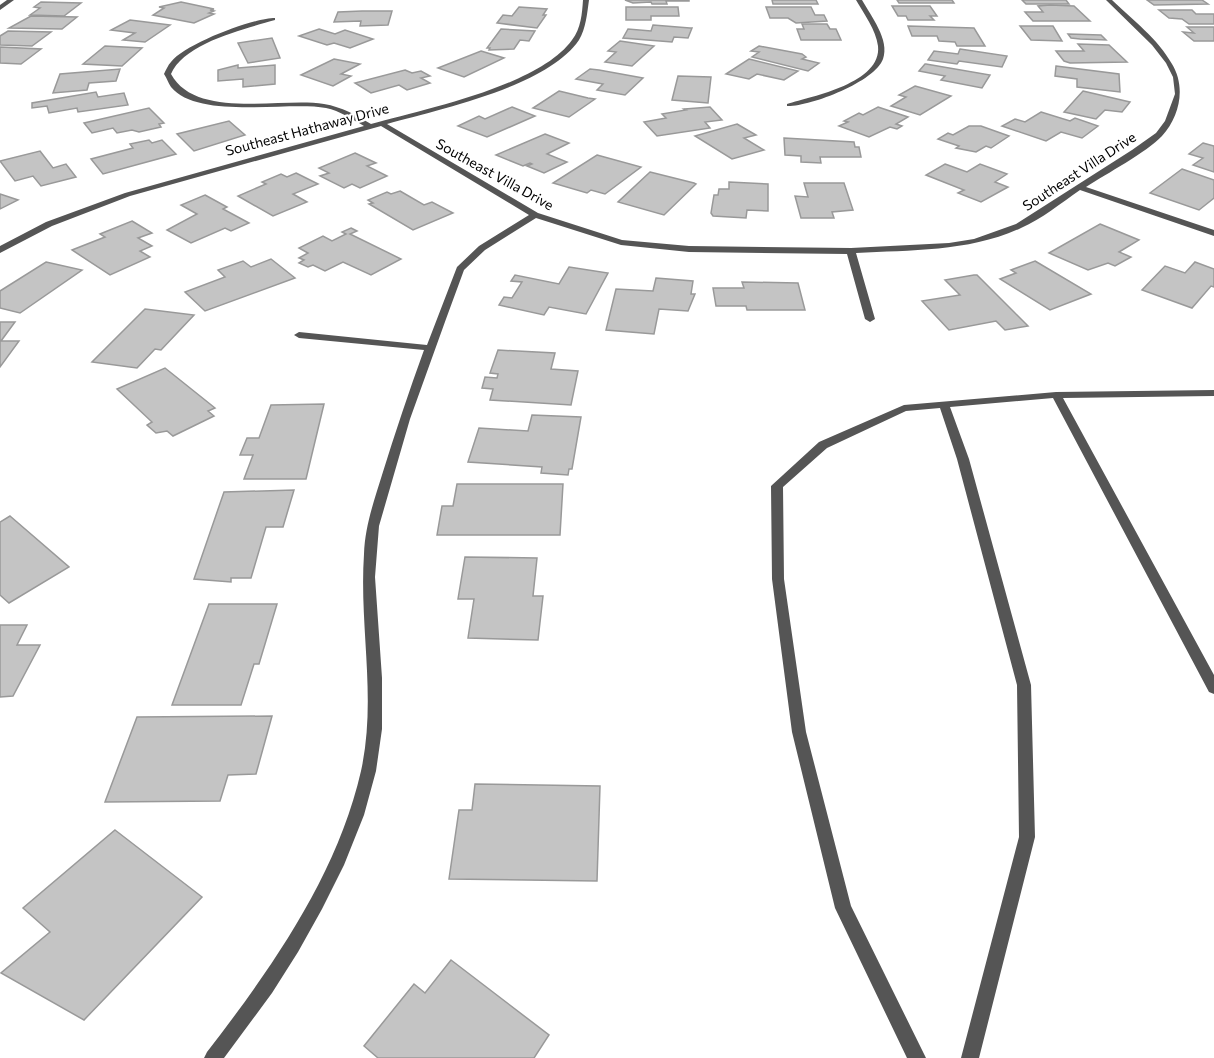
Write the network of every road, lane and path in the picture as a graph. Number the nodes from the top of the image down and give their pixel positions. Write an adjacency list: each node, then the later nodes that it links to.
1 (11, 0): 5 (street)
2 (586, 0): 8 (street, Southeast Hathaway Drive)
3 (859, 0): 7 (street)
4 (1109, 0): 10 (street, Southeast Villa Drive)
5 (0, 8)
6 (273, 19): 9 (street)
7 (789, 105)
8 (382, 124): 9 (street, Southeast Hathaway Drive); 11 (street, Southeast Villa Drive)
9 (370, 127): 13 (street, Southeast Hathaway Drive)
10 (1081, 188): 12 (street); 14 (street, Southeast Villa Drive)
11 (535, 215): 14 (street, Southeast Villa Drive); 17 (street)
12 (1214, 233)
13 (0, 250)
14 (851, 251): 15 (street)
15 (870, 319)
16 (299, 335): 17 (street)
17 (431, 348): 22 (street)
18 (1214, 393): 19 (street)
19 (1056, 395): 20 (street); 21 (street)
20 (944, 404): 23 (street); 24 (street)
21 (1214, 688)
22 (213, 1058)
23 (917, 1058)
24 (970, 1058)

